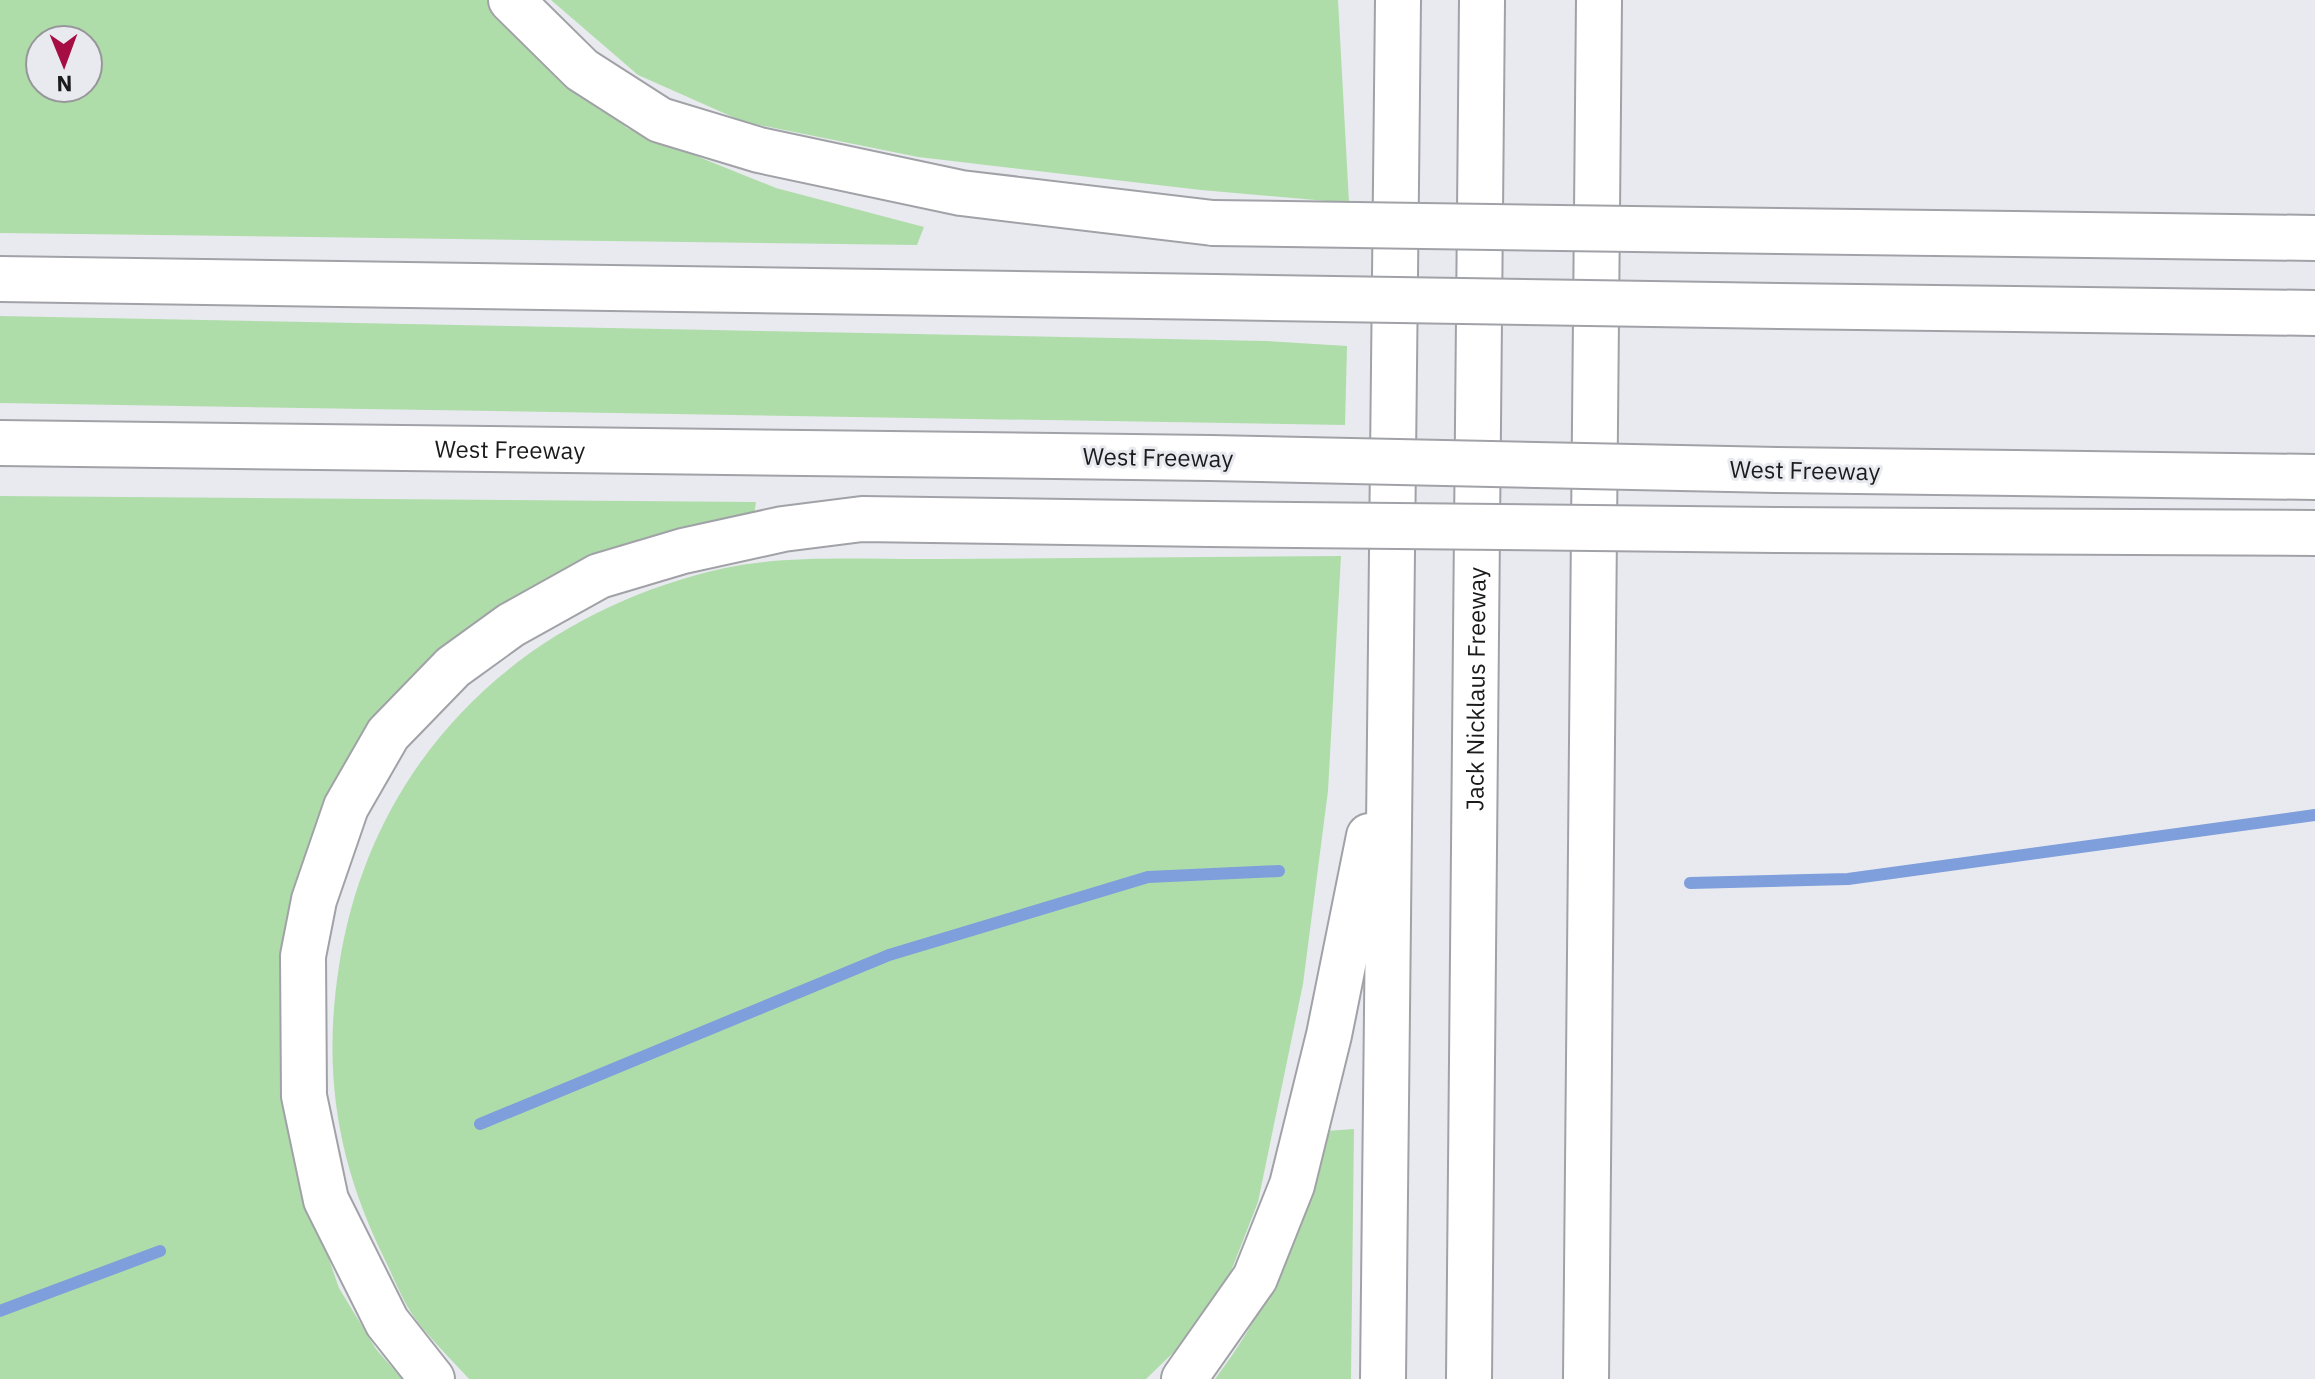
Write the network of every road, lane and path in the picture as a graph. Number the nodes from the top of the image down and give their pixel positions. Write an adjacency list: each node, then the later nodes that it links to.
1 (511, 0): 7 (highway, bridge)
2 (1389, 0): 6 (highway)
3 (1398, 0): 6 (highway)
4 (1482, 0): 17 (highway, Jack Nicklaus Freeway)
5 (1599, 0): 18 (highway)
6 (1397, 98): 13 (highway)
7 (2315, 238)
8 (0, 279): 9 (highway, bridge)
9 (2315, 313)
10 (0, 443): 11 (highway, West Freeway, bridge)
11 (2315, 477)
12 (2315, 533): 14 (highway, bridge)
13 (1390, 727): 15 (highway); 16 (highway)
14 (432, 1379)
15 (1184, 1379)
16 (1383, 1379)
17 (1469, 1379)
18 (1586, 1379)

